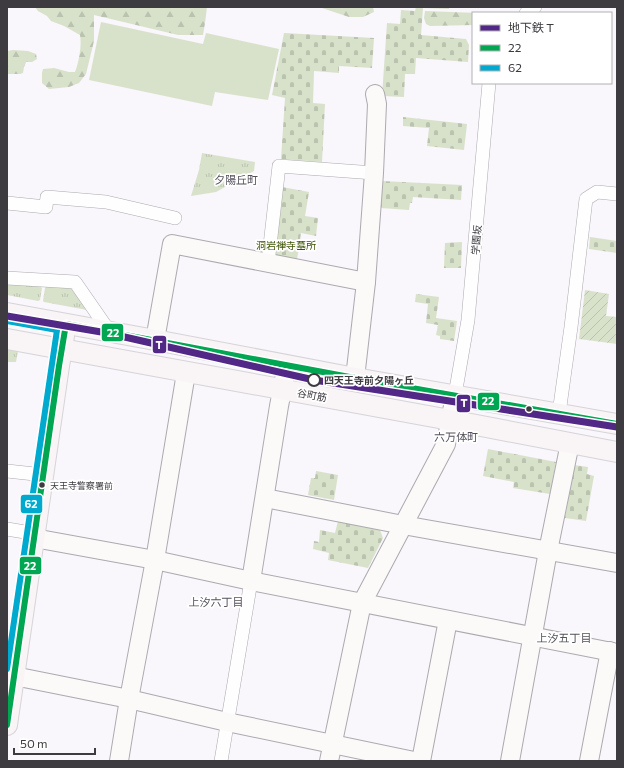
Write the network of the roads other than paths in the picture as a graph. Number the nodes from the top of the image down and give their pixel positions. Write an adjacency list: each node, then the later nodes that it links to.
1 (489, 84): 20 (street, 学園坂)
2 (375, 94): 3 (street)
3 (374, 173): 7 (street); 9 (street)
4 (617, 194): 21 (street)
5 (7, 203): 6 (street)
6 (175, 218)
7 (268, 263): 9 (street); 14 (street)
8 (7, 278): 12 (street)
9 (366, 282): 18 (street)
10 (7, 313): 11 (main road)
11 (66, 324): 12 (main road); 15 (main road)
12 (110, 332): 14 (main road)
13 (7, 339): 15 (main road, 谷町筋)
14 (155, 340): 16 (main road)
15 (62, 349): 17 (main road, 谷町筋); 27 (main road)
16 (286, 365): 18 (main road); 19 (street)
17 (186, 372): 19 (main road, 谷町筋); 33 (street)
18 (355, 378): 20 (main road)
19 (282, 390): 22 (main road, 谷町筋); 28 (street)
20 (455, 395): 21 (main road); 22 (street)
21 (559, 413): 23 (main road)
22 (450, 420): 24 (main road, 谷町筋); 29 (street)
23 (617, 424)
24 (570, 443): 25 (main road, 谷町筋); 32 (street)
25 (617, 452)
26 (7, 471): 27 (street)
27 (44, 474): 31 (main road)
28 (265, 498): 29 (street); 35 (street)
29 (403, 525): 32 (street); 36 (street)
30 (7, 529): 31 (street)
31 (34, 538): 33 (street); 40 (main road)
32 (548, 551): 34 (street); 38 (street)
33 (155, 560): 35 (street); 41 (street)
34 (617, 563)
35 (251, 580): 36 (street); 42 (street)
36 (362, 603): 37 (street); 44 (street)
37 (448, 620): 38 (street); 48 (street)
38 (533, 635): 39 (street); 49 (street)
39 (614, 652): 50 (street)
40 (14, 676): 41 (street); 43 (main road)
41 (129, 699): 42 (street); 45 (street)
42 (227, 722): 44 (street); 46 (street)
43 (7, 725)
44 (331, 752): 47 (street)
45 (119, 761)
46 (221, 761)
47 (414, 761)
48 (422, 761)
49 (510, 761)
50 (589, 761)

